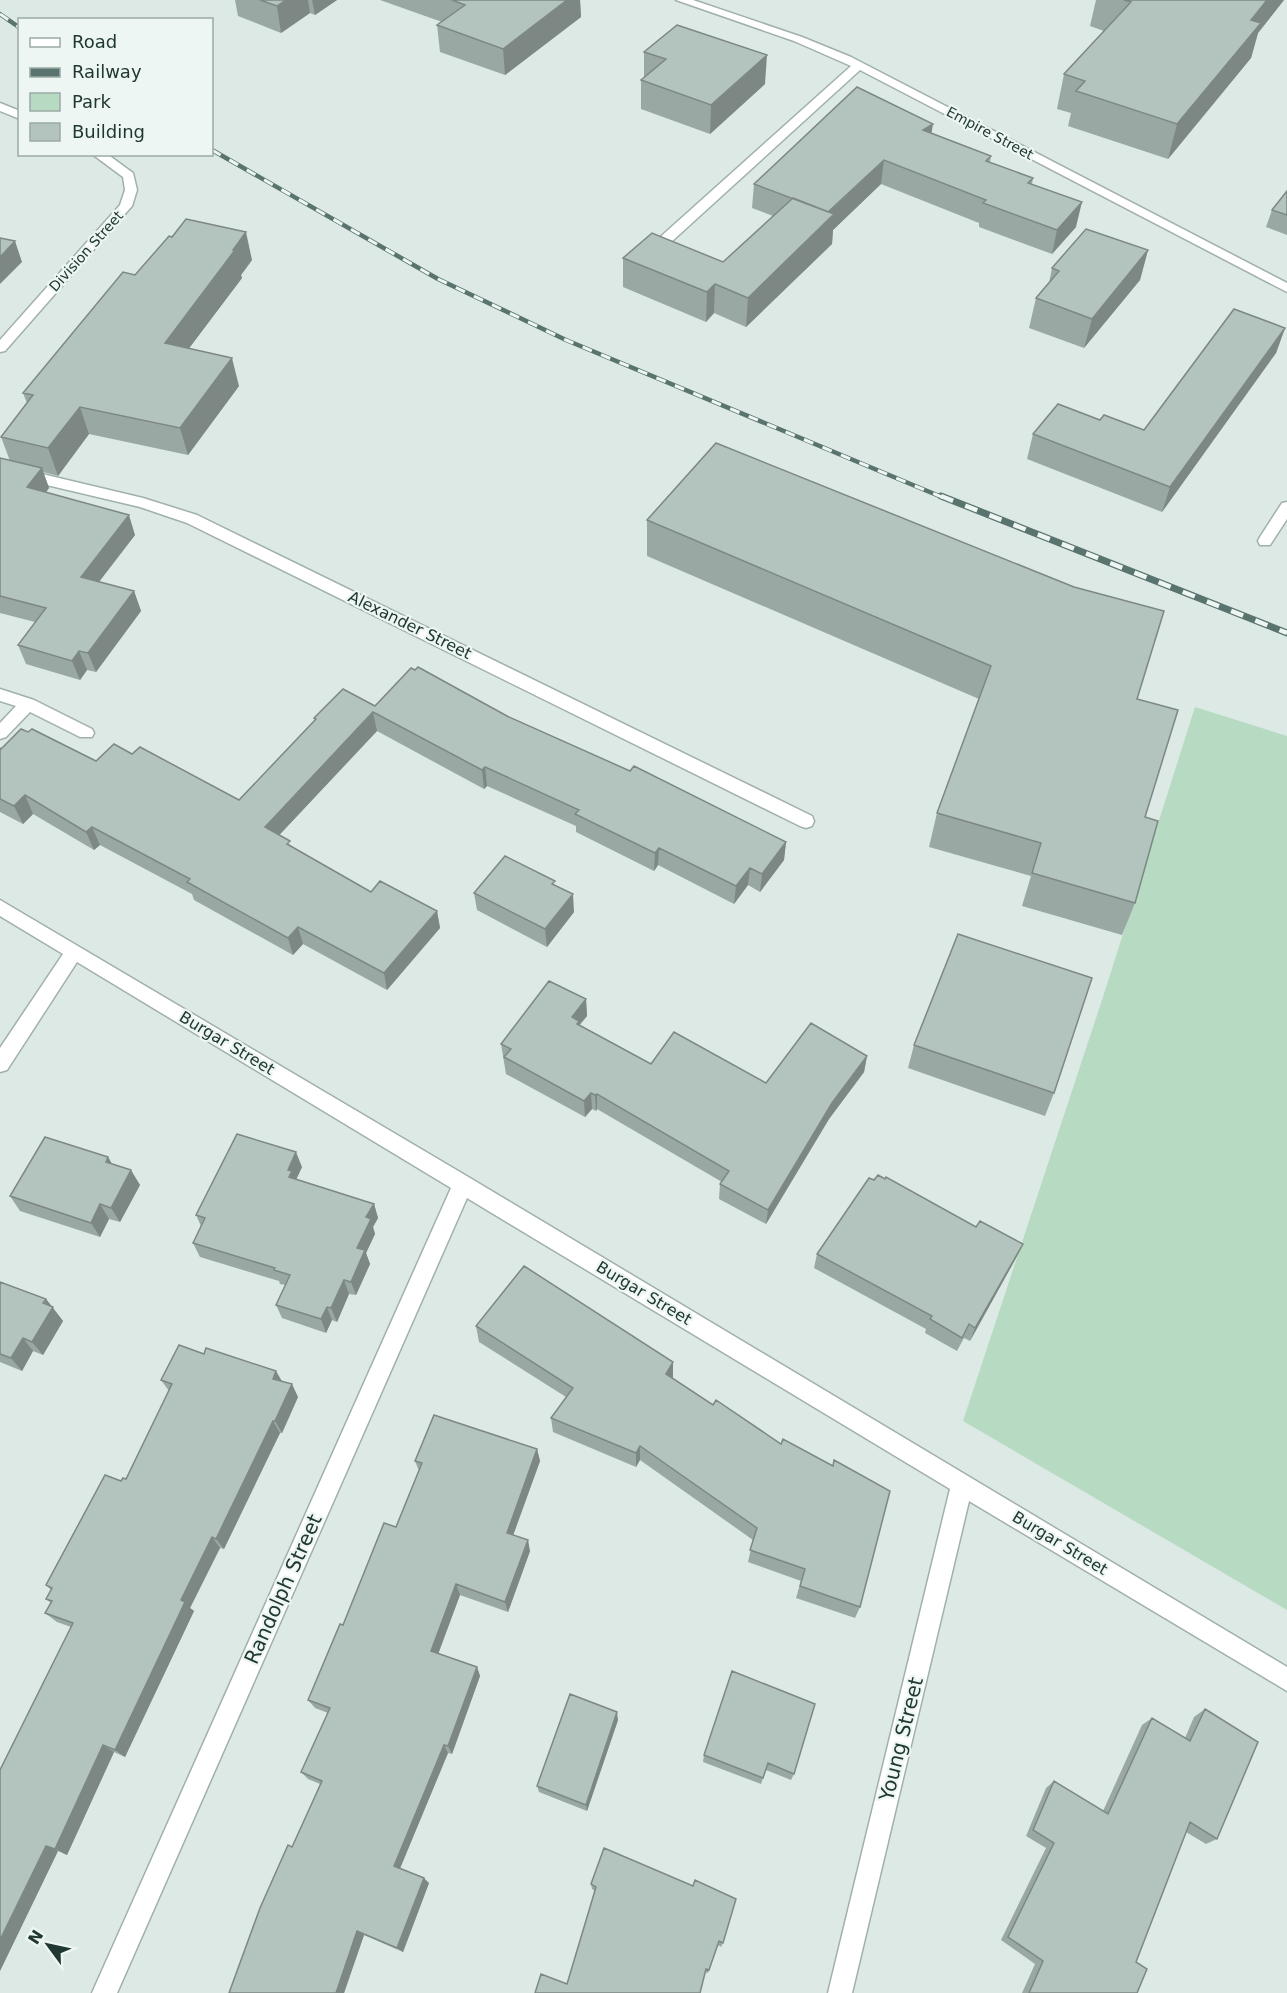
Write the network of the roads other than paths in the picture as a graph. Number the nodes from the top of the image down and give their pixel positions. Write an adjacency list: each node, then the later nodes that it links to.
1 (682, 0): 2 (street, Empire Street)
2 (859, 65): 6 (street); 7 (street, Empire Street)
3 (0, 107): 4 (street)
4 (18, 115)
5 (101, 156): 8 (street, Division Street)
6 (653, 251)
7 (1287, 288)
8 (0, 348)
9 (0, 469): 16 (street, Alexander Street)
10 (1287, 507): 11 (street)
11 (1265, 541)
12 (0, 695): 13 (street)
13 (28, 704): 14 (street); 15 (street)
14 (0, 733)
15 (86, 733)
16 (806, 821)
17 (0, 907): 18 (street, Burgar Street)
18 (74, 951): 19 (street); 20 (street, Burgar Street)
19 (0, 1064)
20 (463, 1184): 21 (street, Burgar Street); 23 (street, Randolph Street)
21 (962, 1484): 22 (street, Burgar Street); 24 (street, Young Street)
22 (1287, 1680)
23 (104, 1993)
24 (840, 1993)

